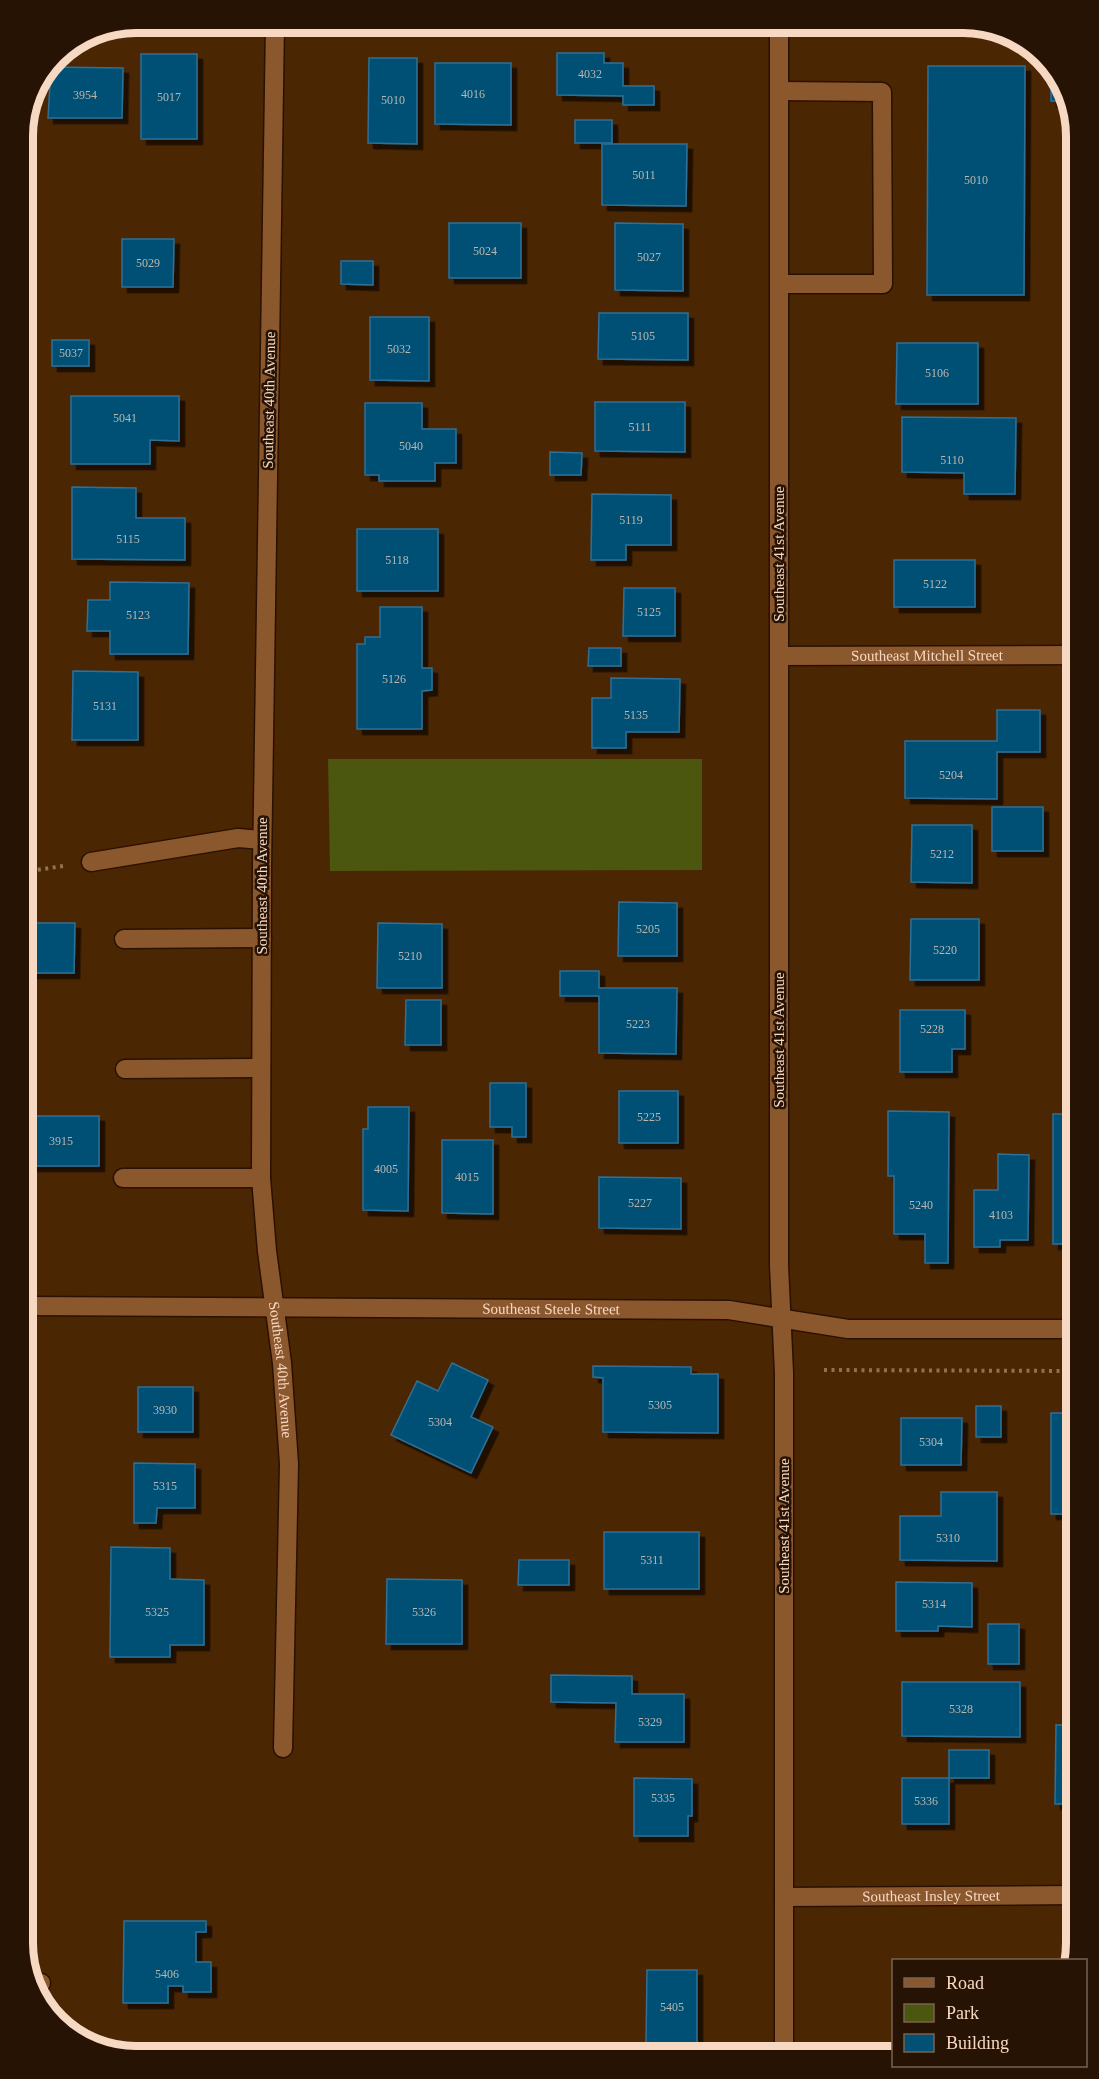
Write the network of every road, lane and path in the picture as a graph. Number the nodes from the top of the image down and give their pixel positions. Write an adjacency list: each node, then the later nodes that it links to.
1 (275, 33): 7 (street, Southeast 40th Avenue)
2 (779, 33): 3 (street, Southeast 41st Avenue)
3 (780, 91): 4 (street, Southeast 41st Avenue); 4 (street)
4 (780, 284): 6 (street, Southeast 41st Avenue)
5 (1066, 655): 6 (street, Southeast Mitchell Street)
6 (779, 656): 18 (street, Southeast 41st Avenue)
7 (262, 840): 8 (street); 10 (street, Southeast 40th Avenue)
8 (91, 862): 9 (path)
9 (33, 871)
10 (262, 938): 11 (street); 12 (street, Southeast 40th Avenue)
11 (124, 939)
12 (261, 1068): 13 (street); 15 (street, Southeast 40th Avenue)
13 (125, 1069)
14 (123, 1178): 15 (street)
15 (261, 1178): 17 (street, Southeast 40th Avenue)
16 (33, 1306): 17 (street, Southeast Steele Street)
17 (275, 1307): 18 (street, Southeast Steele Street); 22 (street, Southeast 40th Avenue)
18 (781, 1318): 19 (street, Southeast Steele Street); 24 (street, Southeast 41st Avenue)
19 (1066, 1329)
20 (824, 1370): 21 (path)
21 (1066, 1371)
22 (283, 1748)
23 (1066, 1895): 24 (street, Southeast Insley Street)
24 (784, 1897): 25 (street, Southeast 41st Avenue)
25 (784, 2046)

